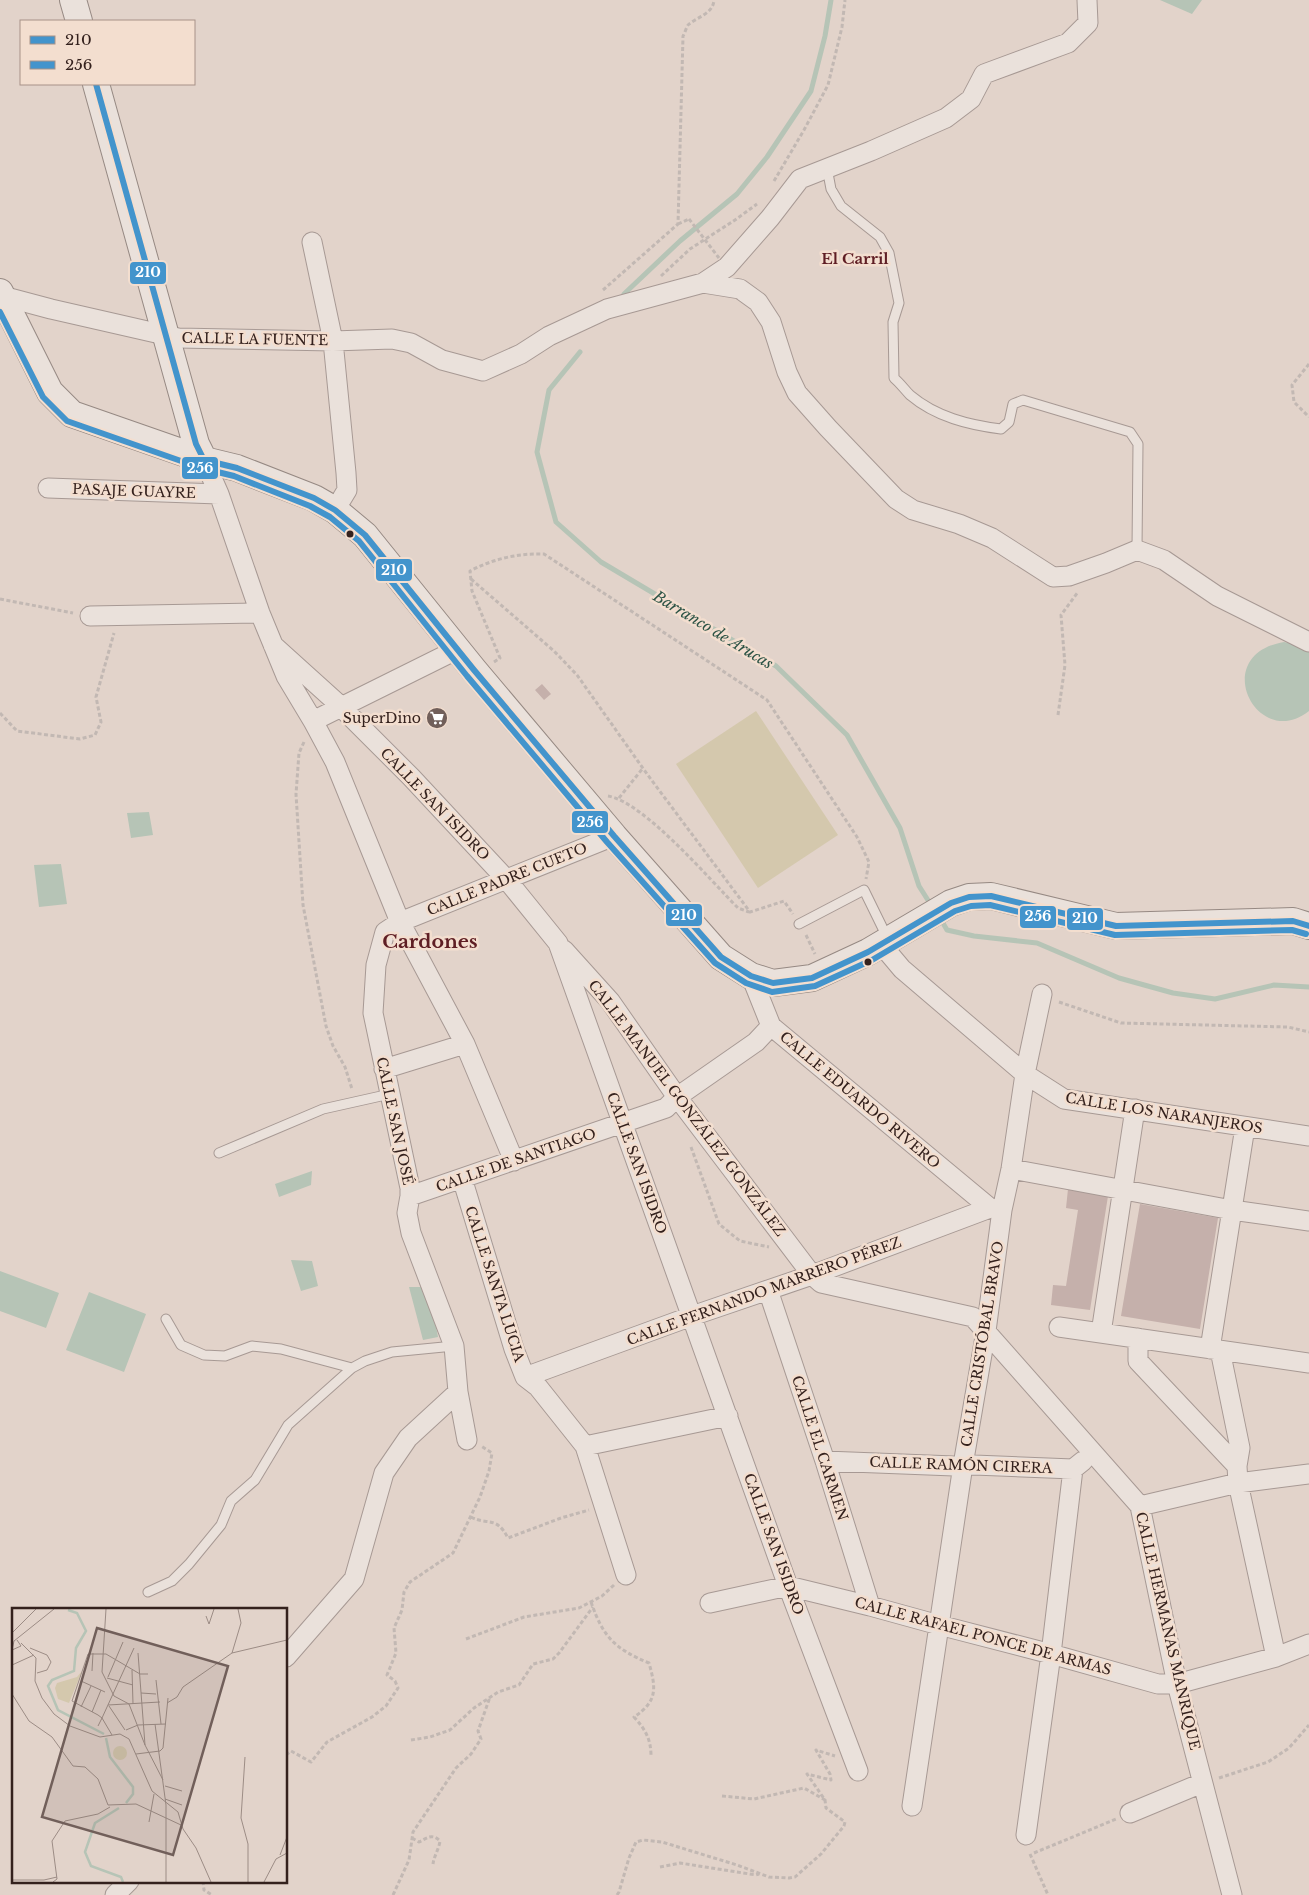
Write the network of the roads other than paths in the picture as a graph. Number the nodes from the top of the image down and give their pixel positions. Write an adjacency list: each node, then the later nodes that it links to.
1 (73, 0): 3 (street)
2 (1087, 0): 5 (street)
3 (79, 20)
4 (96, 85): 9 (street)
5 (827, 168): 7 (street); 17 (lane)
6 (312, 242): 10 (street)
7 (703, 283): 10 (street, CALLE LA FUENTE); 17 (street)
8 (1, 294): 9 (street, CALLE LA FUENTE); 12 (street)
9 (164, 334): 10 (street, CALLE LA FUENTE); 11 (street)
10 (333, 341): 16 (street)
11 (187, 411): 12 (street); 13 (street)
12 (160, 445): 13 (street)
13 (204, 460): 15 (street); 16 (street)
14 (48, 488): 15 (street, PASAJE GUAYRE)
15 (219, 494): 18 (street)
16 (335, 510): 22 (street)
17 (1137, 550): 20 (street)
18 (260, 613): 19 (street); 21 (street)
19 (90, 616)
20 (1309, 642)
21 (273, 645): 23 (street, CALLE SAN ISIDRO); 24 (street)
22 (466, 660): 23 (street); 25 (street)
23 (340, 708): 24 (street); 26 (street, CALLE SAN ISIDRO)
24 (313, 721): 27 (street)
25 (614, 836): 26 (street, CALLE PADRE CUETO); 32 (street)
26 (507, 880): 27 (street, CALLE PADRE CUETO); 31 (street, CALLE SAN ISIDRO)
27 (400, 922): 35 (street); 36 (street, CALLE SAN JOSÉ)
28 (799, 924): 30 (lane)
29 (1309, 926): 30 (street)
30 (884, 942): 32 (street); 37 (street)
31 (558, 943): 39 (street, CALLE MANUEL GONZÁLEZ GONZÁLEZ); 41 (street, CALLE SAN ISIDRO)
32 (751, 976): 34 (street, CALLE EDUARDO RIVERO)
33 (1042, 994): 37 (street, CALLE CRISTÓBAL BRAVO)
34 (771, 1026): 39 (street, CALLE DE SANTIAGO); 50 (street, CALLE EDUARDO RIVERO)
35 (465, 1044): 36 (street); 45 (street)
36 (384, 1069): 38 (street, CALLE SAN JOSÉ)
37 (1025, 1074): 40 (street, CALLE LOS NARANJEROS); 46 (street, CALLE CRISTÓBAL BRAVO)
38 (390, 1094): 44 (lane); 49 (street, CALLE SAN JOSÉ)
39 (677, 1097): 41 (street, CALLE DE SANTIAGO); 53 (street, CALLE MANUEL GONZÁLEZ GONZÁLEZ)
40 (1135, 1109): 42 (street, CALLE LOS NARANJEROS); 48 (street)
41 (623, 1124): 45 (street, CALLE DE SANTIAGO); 55 (street, CALLE SAN ISIDRO)
42 (1246, 1126): 43 (street, CALLE LOS NARANJEROS); 51 (street)
43 (1309, 1136)
44 (220, 1153)
45 (514, 1161): 47 (street, CALLE DE SANTIAGO)
46 (1011, 1169): 48 (street); 50 (street, CALLE CRISTÓBAL BRAVO)
47 (462, 1178): 49 (street, CALLE DE SANTIAGO); 65 (street, CALLE SANTA LUCIA)
48 (1123, 1189): 51 (street); 59 (street)
49 (410, 1196): 61 (street, CALLE SAN JOSÉ)
50 (996, 1209): 53 (street, CALLE FERNANDO MARRERO PÉREZ); 58 (street, CALLE CRISTÓBAL BRAVO)
51 (1232, 1210): 52 (street); 62 (street)
52 (1309, 1221)
53 (812, 1275): 54 (street, CALLE FERNANDO MARRERO PÉREZ); 58 (street, CALLE HERMANAS MANRIQUE)
54 (768, 1290): 55 (street, CALLE FERNANDO MARRERO PÉREZ); 71 (street, CALLE EL CARMEN)
55 (692, 1316): 65 (street, CALLE FERNANDO MARRERO PÉREZ); 67 (street, CALLE SAN ISIDRO)
56 (166, 1319): 64 (lane)
57 (1060, 1328): 59 (street)
58 (986, 1331): 70 (street, CALLE HERMANAS MANRIQUE); 72 (street, CALLE CRISTÓBAL BRAVO)
59 (1102, 1333): 60 (street)
60 (1138, 1338): 62 (street); 74 (street)
61 (454, 1346): 64 (lane); 66 (street, CALLE SAN JOSÉ)
62 (1215, 1349): 63 (street); 74 (street)
63 (1309, 1362)
64 (352, 1368): 79 (lane)
65 (525, 1377): 69 (street, CALLE SANTA LUCIA)
66 (458, 1392): 68 (street, CALLE SAN JOSÉ); 85 (street)
67 (728, 1416): 69 (street); 78 (street, CALLE SAN ISIDRO)
68 (467, 1440)
69 (585, 1446): 77 (street, CALLE SANTA LUCIA)
70 (1093, 1454): 73 (street); 76 (street, CALLE HERMANAS MANRIQUE)
71 (825, 1461): 72 (street, CALLE RAMÓN CIRERA); 81 (street, CALLE EL CARMEN)
72 (963, 1465): 73 (street, CALLE RAMÓN CIRERA); 82 (street, CALLE CRISTÓBAL BRAVO)
73 (1073, 1469): 84 (street)
74 (1238, 1474): 75 (street); 76 (street); 86 (street)
75 (1309, 1474)
76 (1140, 1506): 87 (street, CALLE HERMANAS MANRIQUE)
77 (626, 1575)
78 (788, 1586): 80 (street); 81 (street, CALLE RAFAEL PONCE DE ARMAS); 88 (street, CALLE SAN ISIDRO)
79 (148, 1592)
80 (710, 1603)
81 (870, 1606): 82 (street, CALLE RAFAEL PONCE DE ARMAS)
82 (939, 1625): 84 (street, CALLE RAFAEL PONCE DE ARMAS); 90 (street, CALLE CRISTÓBAL BRAVO)
83 (1309, 1644): 86 (street)
84 (1051, 1654): 87 (street, CALLE RAFAEL PONCE DE ARMAS); 92 (street)
85 (288, 1655)
86 (1276, 1657): 87 (street)
87 (1177, 1684): 89 (street, CALLE HERMANAS MANRIQUE)
88 (858, 1771)
89 (1202, 1783): 91 (street); 95 (street, CALLE HERMANAS MANRIQUE)
90 (912, 1806)
91 (1130, 1813)
92 (1026, 1835)
93 (128, 1882): 94 (street)
94 (115, 1895)
95 (1232, 1895)

